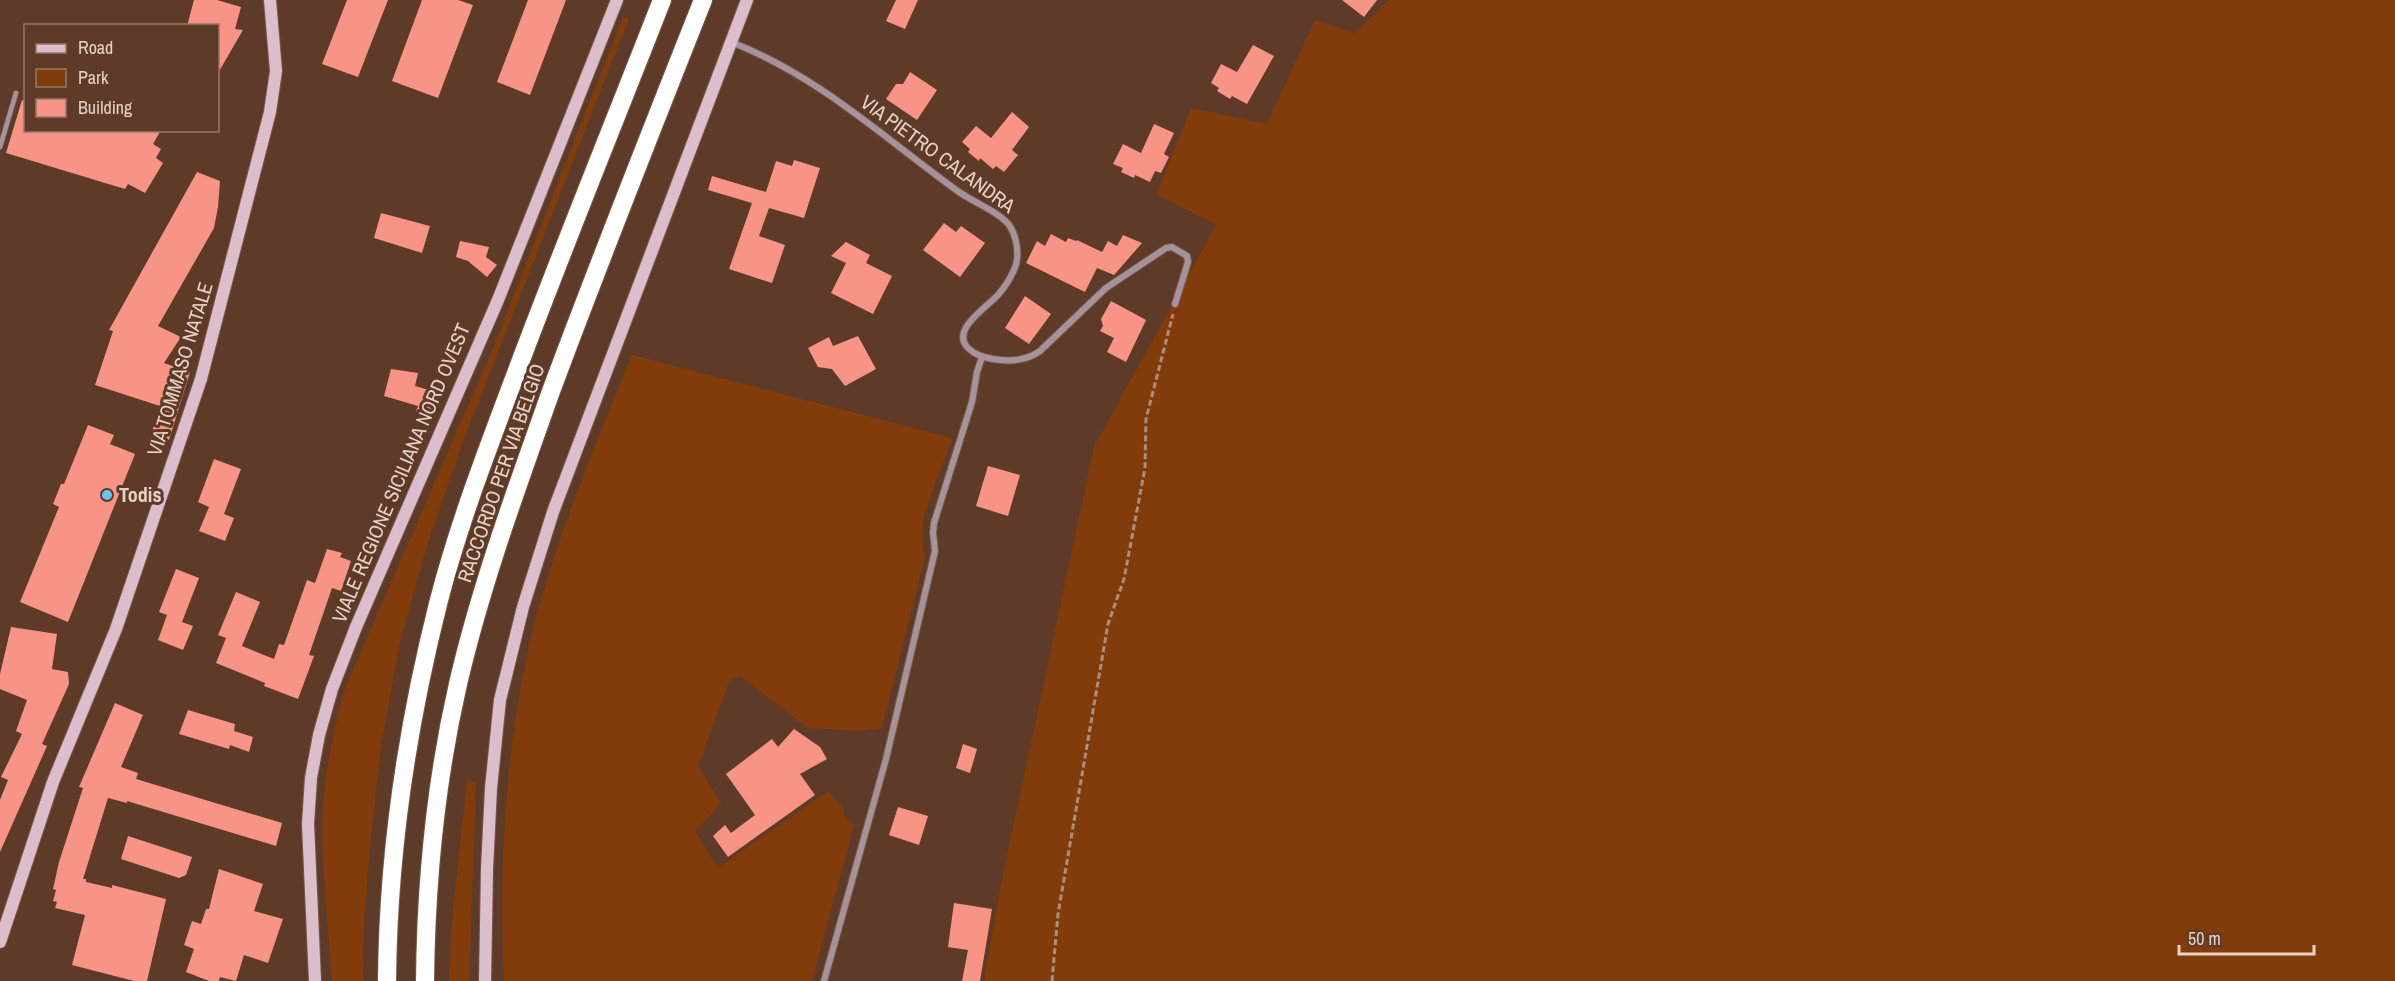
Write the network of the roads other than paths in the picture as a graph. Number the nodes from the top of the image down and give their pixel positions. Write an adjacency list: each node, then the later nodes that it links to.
1 (270, 0): 11 (street, VIA TOMMASO NATALE)
2 (617, 0): 12 (street, VIALE REGIONE SICILIANA NORD OVEST)
3 (662, 0): 13 (highway, RACCORDO PER VIA BELGIO)
4 (703, 0): 14 (highway, RACCORDO PER VIA BELGIO)
5 (747, 0): 6 (street)
6 (731, 42): 10 (street, VIA PIETRO CALANDRA); 15 (street)
7 (16, 93): 8 (lane)
8 (0, 147)
9 (1175, 304): 10 (street)
10 (982, 357): 16 (street)
11 (0, 942)
12 (315, 981)
13 (387, 981)
14 (425, 981)
15 (485, 981)
16 (824, 981)

